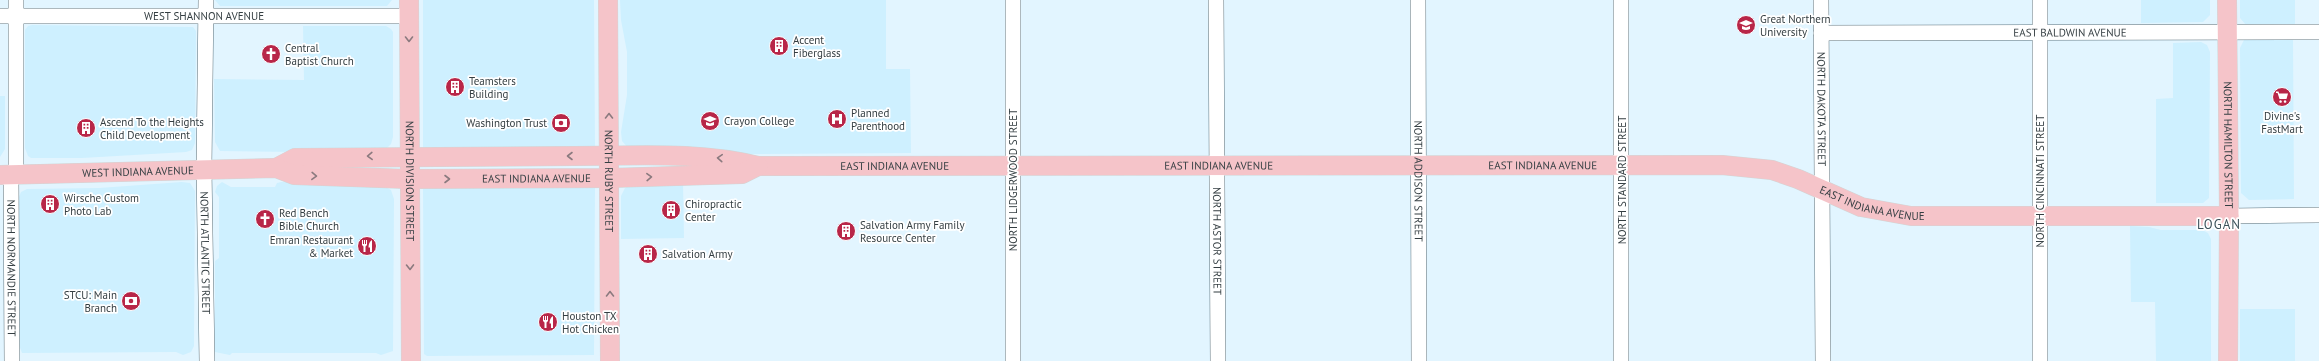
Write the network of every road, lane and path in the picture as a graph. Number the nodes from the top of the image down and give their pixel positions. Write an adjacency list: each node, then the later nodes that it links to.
1 (16, 0): 13 (street, NORTH NORMANDIE STREET)
2 (206, 0): 14 (street, NORTH ATLANTIC STREET)
3 (608, 0): 19 (main road, NORTH RUBY STREET, one-way to 3)
4 (1012, 0): 22 (street, NORTH LIDGERWOOD STREET)
5 (1216, 0): 23 (street, NORTH ASTOR STREET)
6 (1418, 0): 24 (street, NORTH ADDISON STREET)
7 (1621, 0): 25 (street, NORTH STANDARD STREET)
8 (1821, 0): 17 (street, NORTH DAKOTA STREET)
9 (2040, 0): 18 (street, NORTH CINCINNATI STREET)
10 (2227, 0): 15 (main road, NORTH HAMILTON STREET)
11 (409, 8): 14 (street, WEST SHANNON AVENUE); 20 (main road, NORTH DIVISION STREET, one-way to 20)
12 (0, 16): 13 (street, WEST SHANNON AVENUE)
13 (16, 16): 14 (street, WEST SHANNON AVENUE); 28 (street, NORTH NORMANDIE STREET)
14 (206, 16): 26 (street, NORTH ATLANTIC STREET)
15 (2227, 32): 16 (street, EAST BALDWIN AVENUE); 18 (street, EAST BALDWIN AVENUE); 34 (main road, NORTH HAMILTON STREET)
16 (2319, 32)
17 (1821, 33): 18 (street, EAST BALDWIN AVENUE); 31 (street, NORTH DAKOTA STREET)
18 (2040, 33): 32 (street, NORTH CINCINNATI STREET)
19 (609, 155): 20 (main road, EAST INDIANA AVENUE, one-way to 20); 21 (main road, EAST INDIANA AVENUE, one-way to 19); 29 (main road, NORTH RUBY STREET)
20 (409, 156): 27 (main road, WEST INDIANA AVENUE, one-way to 27); 30 (main road, NORTH DIVISION STREET)
21 (758, 166): 22 (main road, EAST INDIANA AVENUE); 29 (main road, EAST INDIANA AVENUE, one-way to 21)
22 (1013, 166): 23 (main road, EAST INDIANA AVENUE); 39 (street, NORTH LIDGERWOOD STREET)
23 (1217, 166): 24 (main road, EAST INDIANA AVENUE); 40 (street, NORTH ASTOR STREET)
24 (1419, 166): 25 (main road, EAST INDIANA AVENUE); 41 (street, NORTH ADDISON STREET)
25 (1622, 166): 31 (main road, EAST INDIANA AVENUE); 42 (street, NORTH STANDARD STREET)
26 (204, 168): 27 (main road, WEST INDIANA AVENUE); 28 (main road, WEST INDIANA AVENUE); 36 (street, NORTH ATLANTIC STREET)
27 (276, 168): 30 (main road, WEST INDIANA AVENUE, one-way to 30)
28 (9, 175): 35 (street, NORTH NORMANDIE STREET)
29 (610, 178): 30 (main road, EAST INDIANA AVENUE, one-way to 29); 38 (main road, NORTH RUBY STREET, one-way to 29)
30 (408, 179): 37 (main road, NORTH DIVISION STREET, one-way to 37)
31 (1822, 190): 32 (main road, EAST INDIANA AVENUE); 43 (street, NORTH DAKOTA STREET)
32 (2040, 215): 34 (main road, EAST INDIANA AVENUE); 44 (street, NORTH CINCINNATI STREET)
33 (2319, 215): 34 (street, EAST INDIANA AVENUE)
34 (2229, 216): 45 (main road, NORTH HAMILTON STREET)
35 (12, 361)
36 (207, 361)
37 (411, 361)
38 (610, 361)
39 (1014, 361)
40 (1218, 361)
41 (1419, 361)
42 (1621, 361)
43 (1823, 361)
44 (2040, 361)
45 (2228, 361)

